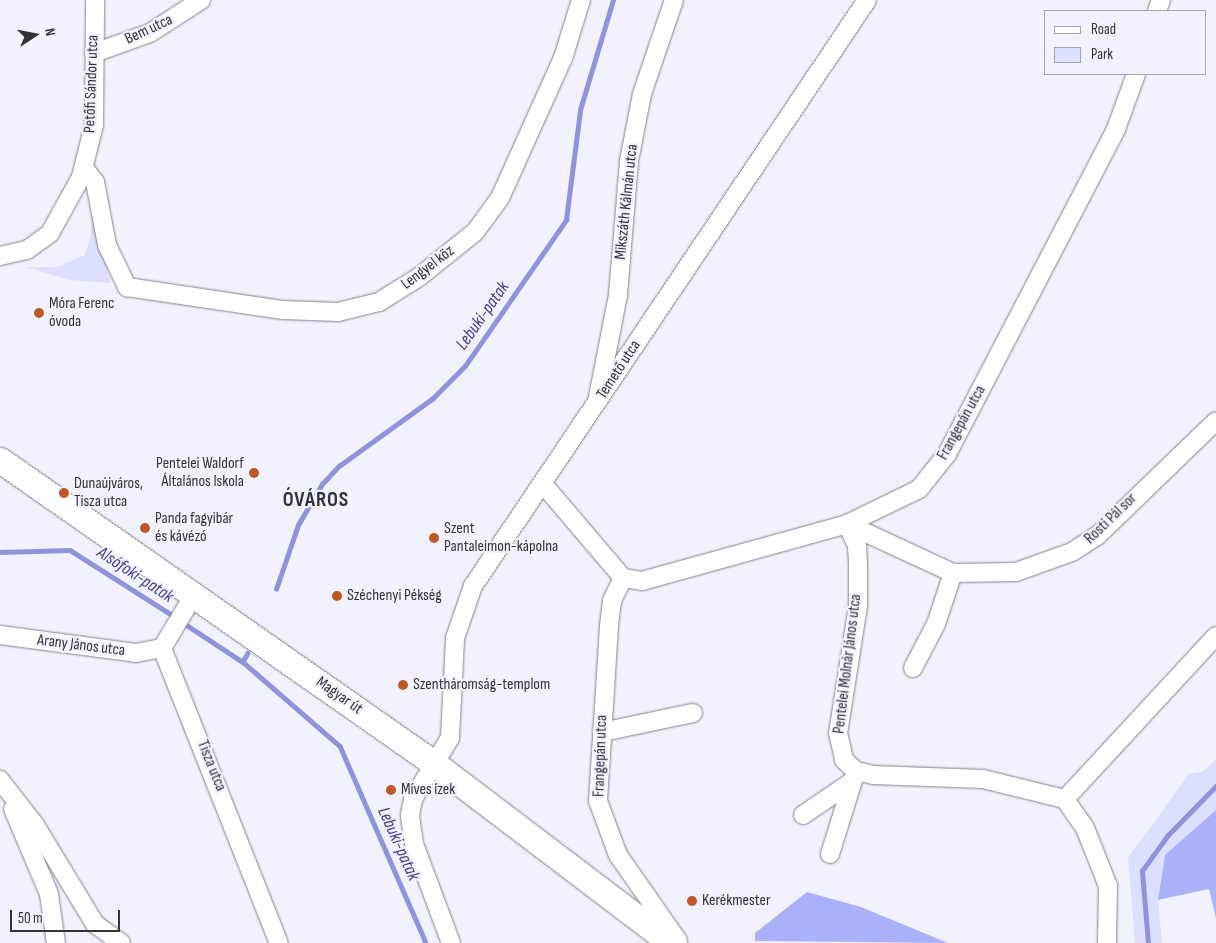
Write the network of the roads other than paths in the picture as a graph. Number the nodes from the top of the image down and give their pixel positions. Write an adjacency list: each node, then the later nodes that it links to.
1 (95, 0): 6 (street, Petőfi Sándor utca)
2 (201, 0): 6 (street, Bem utca)
3 (581, 0): 8 (street, Lengyel köz)
4 (674, 0): 10 (street, Mikszáth Kálmán utca)
5 (866, 0): 10 (street, Temető utca)
6 (94, 53): 8 (street, Petőfi Sándor utca)
7 (1136, 75): 14 (street, Frangepán utca)
8 (84, 168): 9 (street, Petőfi Sándor utca)
9 (0, 256)
10 (596, 407): 13 (street, Temető utca)
11 (1216, 421): 15 (street, Rosti Pál sor)
12 (0, 460): 17 (street, Magyar út)
13 (543, 484): 16 (street); 24 (street, Temető utca)
14 (847, 524): 15 (street, Rosti Pál sor); 16 (street, Frangepán utca); 25 (street, Pentelei Molnár János utca)
15 (953, 573): 21 (street)
16 (623, 578): 23 (street, Frangepán utca)
17 (190, 601): 20 (street); 24 (street, Magyar út)
18 (0, 635): 20 (street, Arany János utca)
19 (1216, 636): 28 (street)
20 (162, 648): 35 (street, Tisza utca)
21 (913, 668)
22 (693, 714): 23 (street)
23 (602, 732): 38 (street, Frangepán utca)
24 (435, 764): 36 (street, Temető utca); 37 (street, Magyar út)
25 (855, 776): 28 (street); 29 (street); 30 (street)
26 (0, 780): 32 (street)
27 (0, 788): 31 (street)
28 (1065, 799): 39 (street)
29 (803, 815)
30 (830, 854)
31 (43, 879): 32 (street); 33 (street)
32 (95, 924): 34 (street)
33 (56, 943)
34 (121, 943)
35 (279, 943)
36 (451, 943)
37 (671, 943)
38 (680, 943)
39 (1106, 943)

